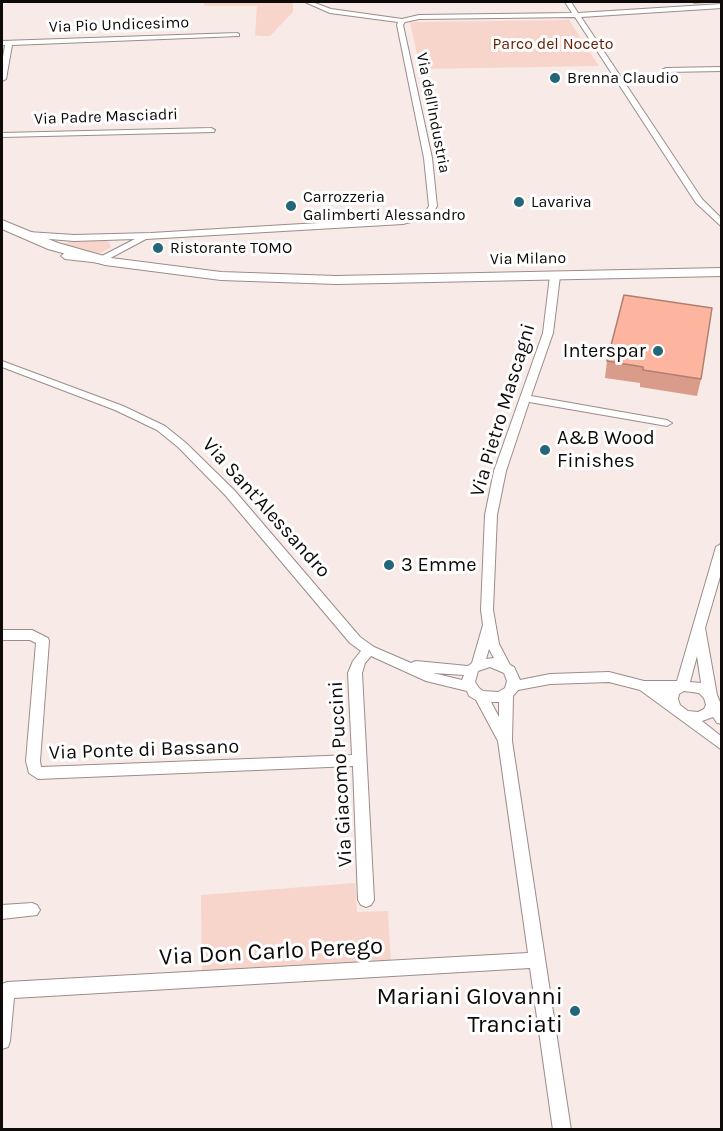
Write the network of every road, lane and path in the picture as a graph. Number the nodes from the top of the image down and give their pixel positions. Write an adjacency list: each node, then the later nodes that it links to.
1 (308, 2): 5 (street)
2 (568, 2): 4 (street)
3 (722, 6): 4 (street)
4 (576, 15): 5 (street); 14 (street)
5 (402, 21): 17 (street, Via dell'Industria)
6 (237, 35): 7 (street, Via Pio Undicesimo)
7 (5, 43): 10 (street)
8 (722, 69): 9 (street)
9 (666, 70)
10 (2, 78)
11 (211, 130): 12 (street, Via Padre Masciadri)
12 (2, 135)
13 (2, 224): 16 (main road, Via Milano)
14 (722, 225)
15 (2, 231): 21 (main road, Via Milano)
16 (28, 236): 19 (street); 21 (main road, Via Milano)
17 (151, 236): 18 (street); 20 (street)
18 (110, 237): 19 (street); 20 (street)
19 (74, 238): 21 (street)
20 (119, 250): 22 (street); 23 (street)
21 (57, 251): 22 (main road, Via Milano); 26 (main road, Via Milano)
22 (101, 260): 23 (main road, Via Milano)
23 (150, 268): 26 (main road, Via Milano)
24 (722, 272): 25 (main road, Via Milano)
25 (555, 276): 26 (main road, Via Milano); 28 (street, Via Pietro Mascagni)
26 (336, 279)
27 (2, 364): 34 (street, Via Sant'Alessandro)
28 (525, 398): 29 (street); 32 (street, Via Pietro Mascagni)
29 (667, 423)
30 (722, 547): 31 (street)
31 (698, 624): 39 (street); 41 (street)
32 (489, 627): 36 (street, Via Pietro Mascagni); 37 (street, Via Pietro Mascagni)
33 (2, 636): 46 (street, Via Ponte di Bassano)
34 (369, 650): 35 (street, Via Sant'Alessandro); 46 (street, Via Giacomo Puccini)
35 (386, 658): 36 (street, Via Sant'Alessandro); 40 (street, Via Sant'Alessandro)
36 (474, 668): 37 (street); 40 (street)
37 (509, 680): 38 (street); 40 (street); 44 (street)
38 (644, 686): 39 (street); 42 (street)
39 (682, 686): 41 (street); 42 (street)
40 (475, 692): 44 (street)
41 (711, 700): 42 (street); 43 (street)
42 (681, 712): 45 (street)
43 (722, 719)
44 (505, 741): 50 (street)
45 (722, 745)
46 (359, 760): 47 (street, Via Giacomo Puccini)
47 (366, 900)
48 (32, 910): 49 (street)
49 (2, 912)
50 (538, 960): 51 (street, Via Don Carlo Perego); 53 (street)
51 (4, 991): 52 (street)
52 (2, 1041)
53 (562, 1130)

